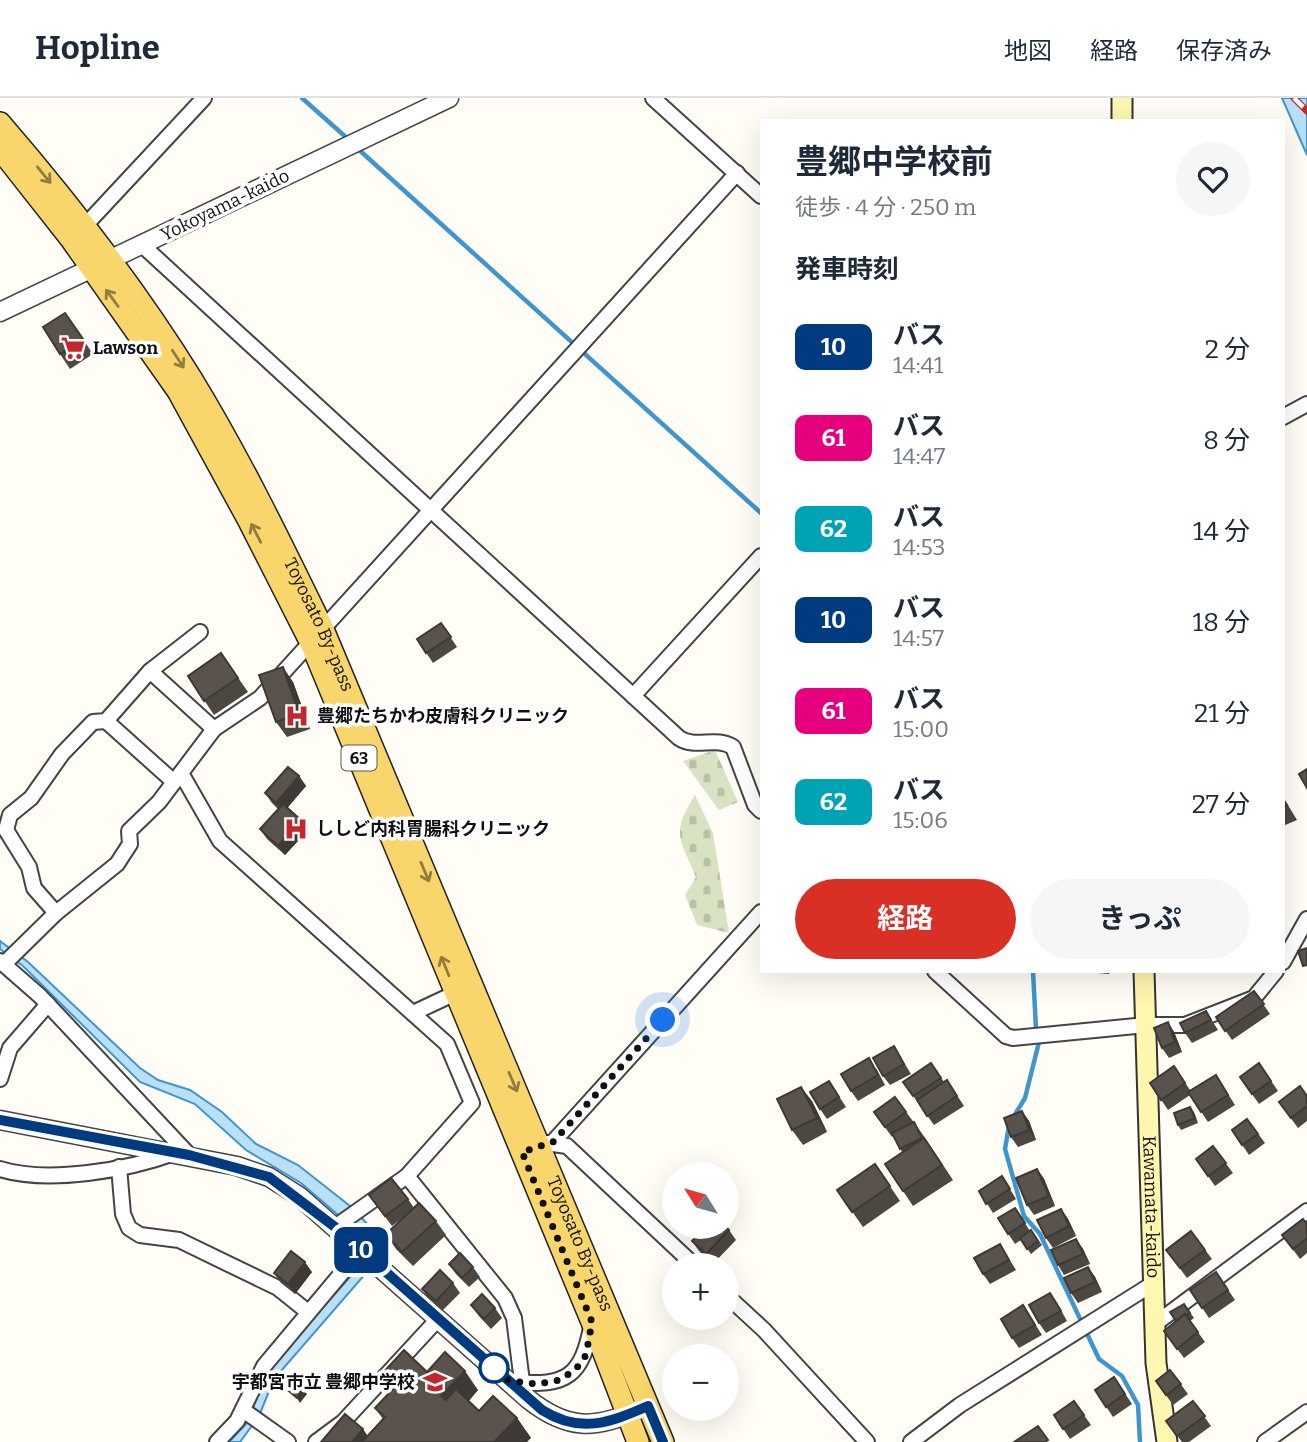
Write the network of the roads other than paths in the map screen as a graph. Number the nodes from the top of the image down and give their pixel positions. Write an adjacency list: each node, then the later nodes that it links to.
1 (204, 98): 10 (street)
2 (449, 98): 11 (street, Yokoyama-kaido)
3 (653, 98): 8 (street)
4 (1122, 98): 5 (main road)
5 (1122, 119)
6 (0, 123): 10 (main road, Toyosato By-pass / 63, one-way to 10)
7 (0, 149): 10 (main road, Toyosato By-pass / 63)
8 (737, 173): 9 (street); 16 (street)
9 (760, 195)
10 (78, 232): 12 (main road, Toyosato By-pass / 63)
11 (142, 245): 12 (street, Yokoyama-kaido); 16 (street)
12 (100, 265): 13 (street, Yokoyama-kaido); 19 (main road, Toyosato By-pass / 63)
13 (0, 312)
14 (1307, 404): 15 (street)
15 (1285, 416)
16 (430, 511): 19 (street); 21 (street)
17 (760, 557): 21 (street)
18 (200, 632): 20 (street)
19 (317, 635): 23 (street); 34 (main road, Toyosato By-pass / 63)
20 (150, 671): 22 (street); 23 (street)
21 (633, 696): 25 (street)
22 (106, 721): 24 (street); 26 (street)
23 (214, 729): 24 (street)
24 (178, 777): 26 (street); 36 (street)
25 (760, 809)
26 (56, 913): 30 (street)
27 (760, 913): 40 (street)
28 (1307, 919): 29 (street)
29 (1285, 958)
30 (2, 963): 35 (street)
31 (937, 973): 37 (street)
32 (1144, 973): 37 (main road, Kawamata-kaido)
33 (1274, 973): 37 (street)
34 (464, 989): 36 (street); 40 (main road, Toyosato By-pass / 63)
35 (48, 1004): 38 (street); 41 (street)
36 (413, 1013): 44 (street)
37 (1146, 1024): 49 (main road, Kawamata-kaido)
38 (0, 1079)
39 (0, 1120): 41 (street)
40 (538, 1146): 48 (street); 53 (main road, Toyosato By-pass / 63); 56 (main road, Toyosato By-pass / 63)
41 (182, 1154): 42 (street); 46 (street)
42 (119, 1167): 43 (street); 51 (street)
43 (0, 1169)
44 (407, 1176): 46 (street); 55 (street)
45 (1307, 1211): 54 (street)
46 (335, 1227): 47 (street)
47 (361, 1250): 51 (street); 52 (street)
48 (681, 1253)
49 (1154, 1283): 54 (main road, Kawamata-kaido); 66 (street)
50 (739, 1307): 65 (street)
51 (308, 1312): 57 (street)
52 (439, 1319): 55 (street); 62 (street)
53 (592, 1322): 55 (street); 59 (main road, Toyosato By-pass / 63)
54 (1155, 1324): 67 (main road, Kawamata-kaido)
55 (515, 1382): 59 (street)
56 (648, 1406): 59 (street); 64 (main road, 63)
57 (243, 1410): 60 (street); 61 (street)
58 (1307, 1412): 68 (street)
59 (626, 1416): 63 (main road, 63)
60 (218, 1442)
61 (288, 1442)
62 (316, 1442)
63 (638, 1442)
64 (663, 1442)
65 (867, 1442)
66 (911, 1442)
67 (1167, 1442)
68 (1265, 1442)

